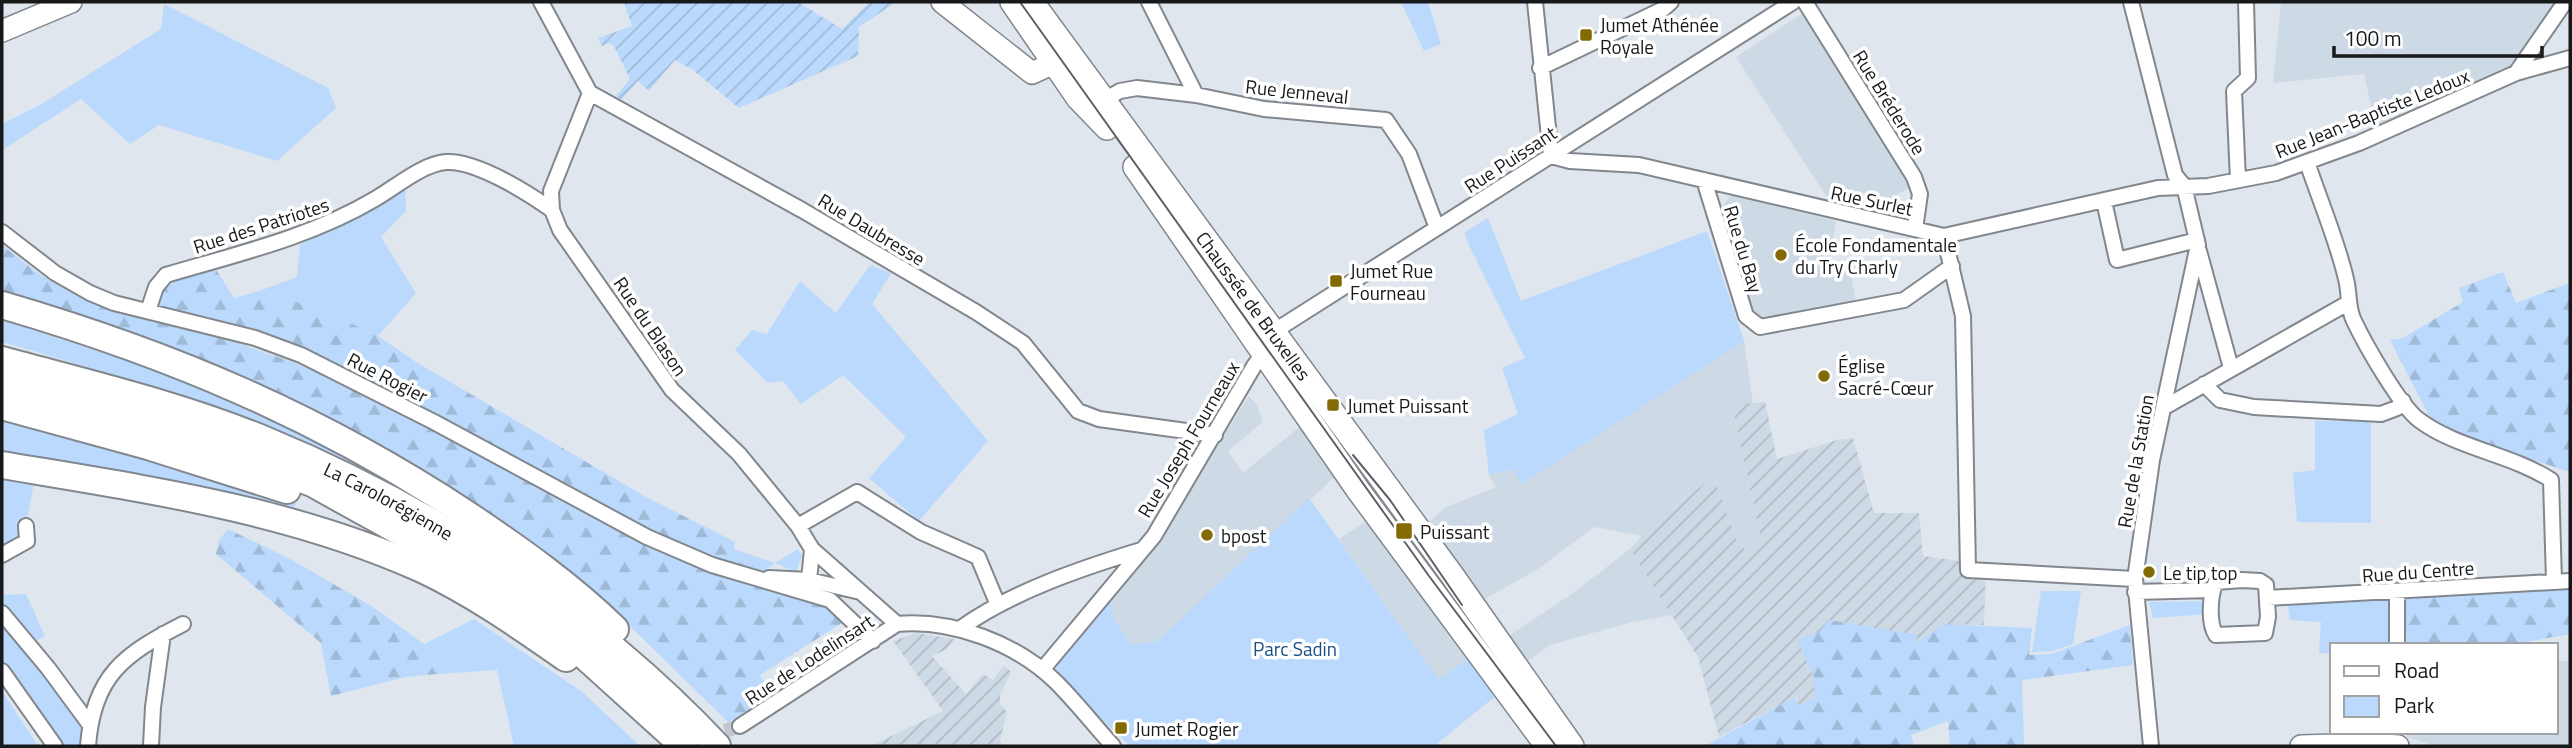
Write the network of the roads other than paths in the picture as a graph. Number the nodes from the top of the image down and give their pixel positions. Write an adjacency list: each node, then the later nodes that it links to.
1 (71, 2): 14 (street)
2 (541, 2): 19 (street)
3 (942, 2): 15 (street)
4 (1012, 2): 15 (main road, Chaussée de Bruxelles)
5 (1032, 2): 21 (main road, Chaussée de Bruxelles)
6 (1149, 2): 20 (street)
7 (1535, 2): 17 (street)
8 (1671, 2): 17 (street)
9 (1805, 2): 30 (street, Rue Bréderode)
10 (2131, 2): 26 (street, Rue de la Station)
11 (2246, 2): 25 (street)
12 (2565, 2): 18 (street)
13 (1783, 4): 22 (street, Rue Puissant)
14 (2, 31)
15 (1062, 58): 21 (main road, Chaussée de Bruxelles)
16 (2570, 58): 18 (street, Rue Jean-Baptiste Ledoux)
17 (1540, 68): 22 (street)
18 (2516, 73): 23 (street, Rue Jean-Baptiste Ledoux)
19 (590, 93): 28 (street); 46 (street, Rue Daubresse)
20 (1196, 95): 21 (street, Rue Jenneval); 29 (street, Rue Jenneval)
21 (1097, 104): 38 (main road, Chaussée de Bruxelles)
22 (1551, 156): 24 (street, Rue Surlet); 29 (street, Rue Puissant)
23 (2307, 162): 25 (street, Rue Jean-Baptiste Ledoux); 35 (street)
24 (1704, 180): 30 (street, Rue Surlet); 34 (street, Rue du Bay)
25 (2238, 180): 26 (street, Rue Jean-Baptiste Ledoux)
26 (2184, 186): 27 (street, Rue Surlet); 33 (street, Rue de la Station)
27 (2104, 201): 32 (street, Rue Surlet); 33 (street)
28 (552, 210): 37 (street, Rue des Patriotes); 50 (street, Rue du Blason)
29 (1437, 228): 38 (street, Rue Puissant)
30 (1915, 229): 32 (street, Rue Surlet)
31 (2, 232): 37 (street, Rue Rogier)
32 (1944, 236): 34 (street)
33 (2197, 242): 40 (street); 45 (street, Rue de la Station)
34 (1952, 266): 58 (street)
35 (2348, 303): 40 (street); 43 (street)
36 (2, 305): 77 (highway)
37 (148, 311): 54 (street, Rue Rogier)
38 (1268, 345): 46 (street, Rue Joseph Fourneaux); 83 (main road, Chaussée de Bruxelles); 84 (main road, Chaussée de Bruxelles)
39 (2, 360): 77 (highway, La Carolorégienne)
40 (2231, 368): 42 (street)
41 (2, 380): 48 (highway, La Carolorégienne)
42 (2204, 384): 43 (street); 45 (street)
43 (2403, 401): 56 (street)
44 (2, 406): 48 (highway, La Carolorégienne)
45 (2163, 408): 58 (street, Rue de la Station)
46 (1215, 435): 52 (street, Rue Joseph Fourneaux)
47 (2, 465): 74 (highway)
48 (346, 502): 74 (highway, La Carolorégienne)
49 (26, 526): 53 (street)
50 (798, 526): 51 (street, Rue du Blason); 64 (street)
51 (812, 549): 55 (street); 60 (street, Rue du Blason)
52 (1142, 550): 64 (street); 72 (street, Rue Joseph Fourneaux)
53 (2, 555)
54 (751, 577): 55 (street); 62 (street)
55 (809, 580): 60 (street); 62 (street)
56 (2554, 581): 57 (street, Rue du Centre); 61 (street, Rue du Centre)
57 (2570, 581)
58 (2135, 586): 59 (street); 85 (street, Rue de la Station)
59 (2213, 590): 63 (street); 63 (street)
60 (858, 591): 67 (street, Rue du Blason)
61 (2397, 593): 63 (street, Rue du Centre); 71 (street)
62 (815, 597): 70 (street)
63 (2267, 598)
64 (998, 605): 68 (street)
65 (2, 613): 75 (street)
66 (183, 624): 69 (street)
67 (897, 624): 68 (street); 70 (street, Rue de Lodelinsart)
68 (961, 628): 72 (street)
69 (163, 634): 75 (street); 80 (street)
70 (873, 641): 76 (street, Rue de Lodelinsart)
71 (2397, 643)
72 (1042, 670): 82 (street)
73 (2, 671): 78 (street)
74 (658, 720): 77 (highway, La Carolorégienne)
75 (90, 725): 79 (street)
76 (740, 726)
77 (690, 735): 81 (highway, La Carolorégienne)
78 (55, 746)
79 (88, 746)
80 (151, 746)
81 (717, 746)
82 (1114, 746)
83 (1547, 746)
84 (1572, 746)
85 (2151, 746)
86 (2301, 746): 87 (street)
87 (2397, 746)

